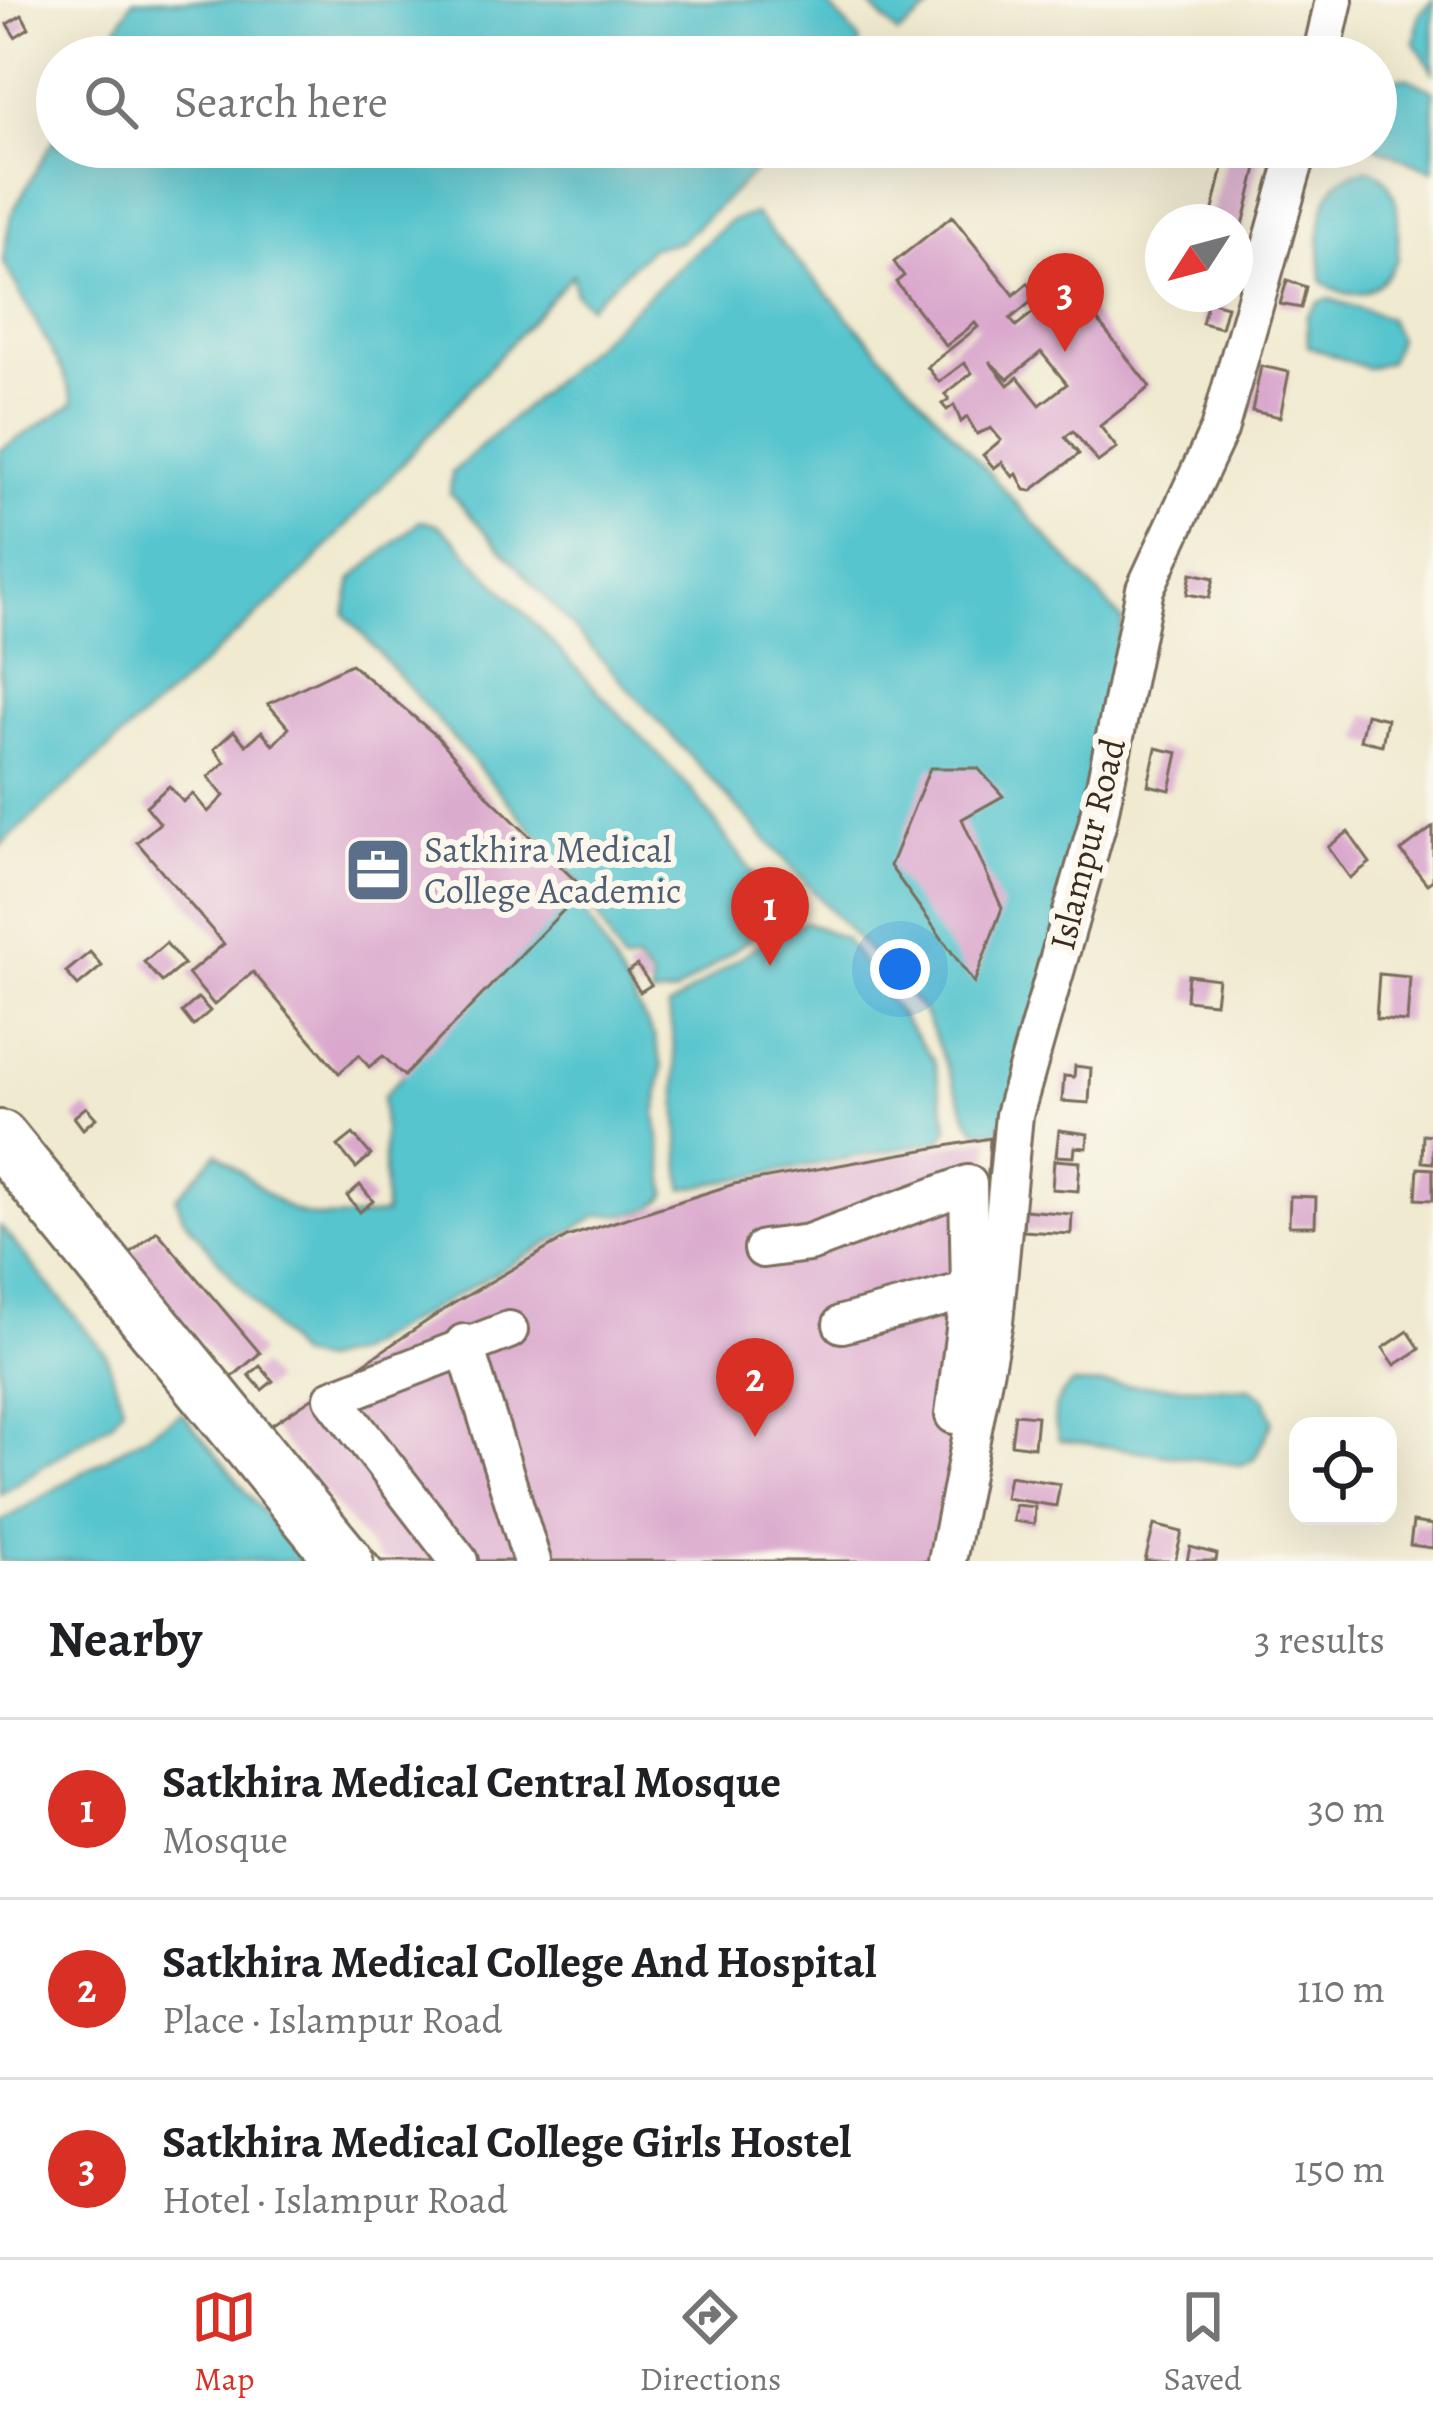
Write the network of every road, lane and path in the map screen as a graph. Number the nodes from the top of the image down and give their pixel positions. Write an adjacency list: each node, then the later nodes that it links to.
1 (1334, 0): 2 (street)
2 (1326, 36)
3 (1293, 168): 14 (street, Islampur Road)
4 (0, 1138): 10 (highway)
5 (763, 1249): 6 (street)
6 (970, 1290): 7 (street); 13 (street)
7 (842, 1324)
8 (509, 1330): 9 (street)
9 (464, 1342): 11 (street); 12 (street)
10 (345, 1561)
11 (459, 1561)
12 (532, 1561)
13 (933, 1561)
14 (947, 1561)

